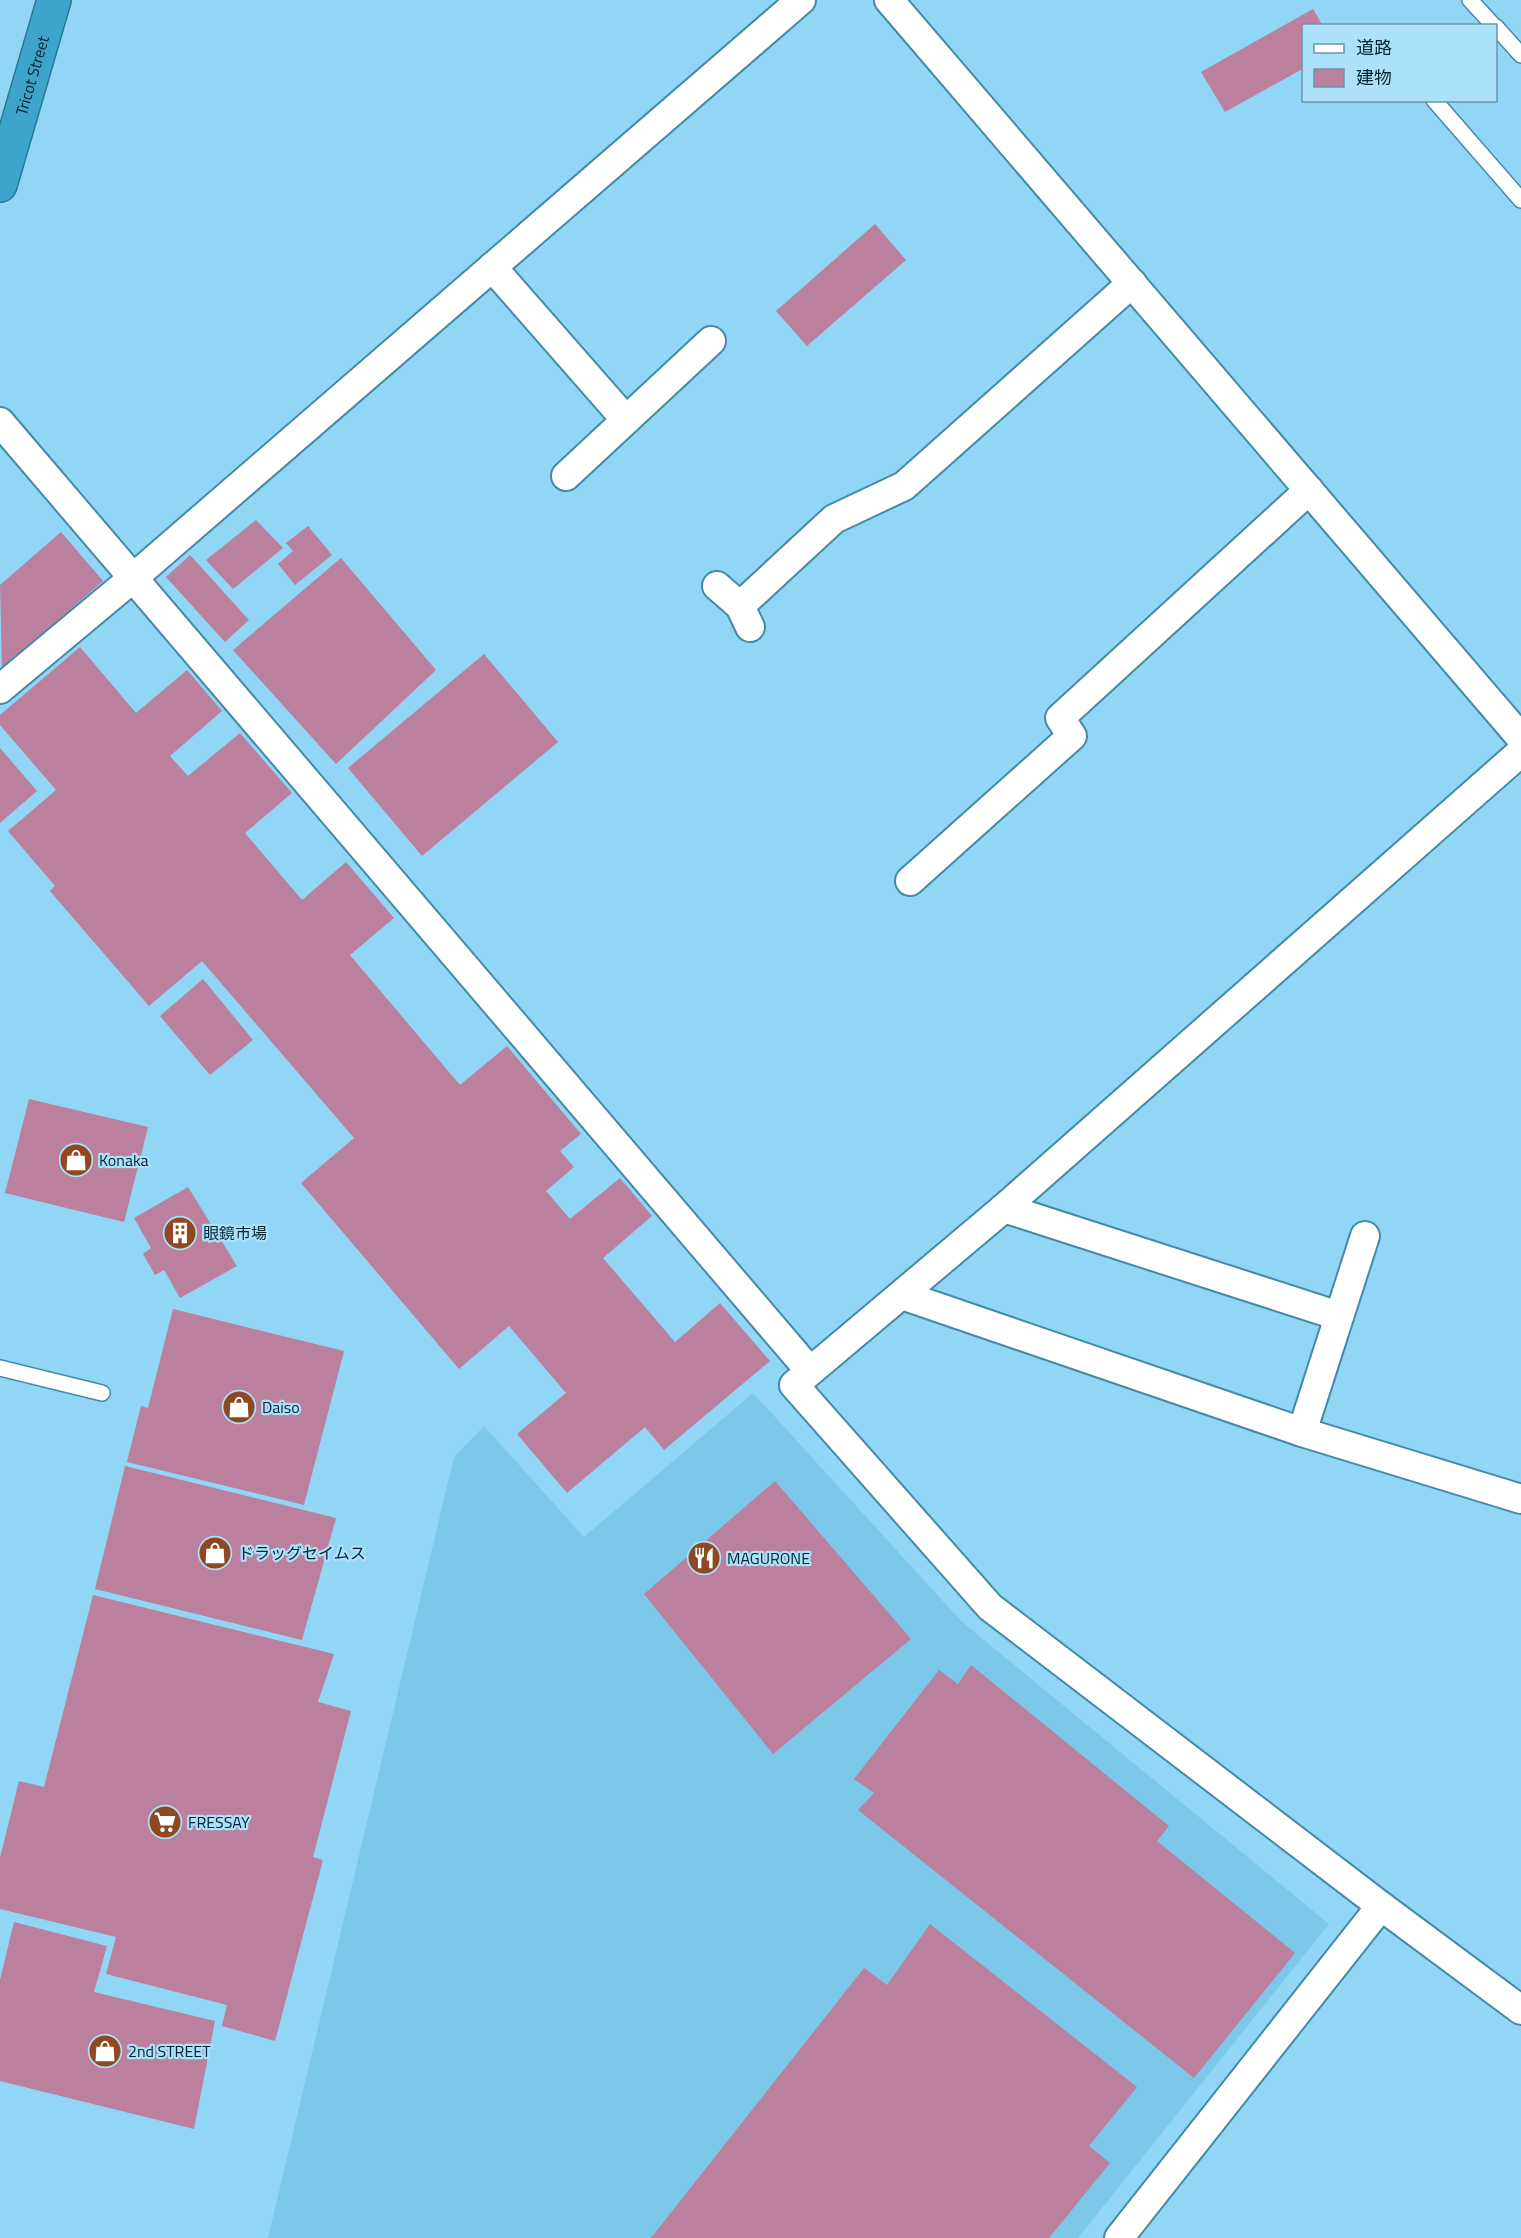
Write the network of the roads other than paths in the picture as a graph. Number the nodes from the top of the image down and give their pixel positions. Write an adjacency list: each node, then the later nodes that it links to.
1 (54, 0): 9 (highway, Tricot Street)
2 (801, 0): 11 (street)
3 (889, 0): 12 (street)
4 (1470, 0): 5 (lane)
5 (1493, 24)
6 (1497, 28): 7 (lane)
7 (1521, 55)
8 (1436, 102): 10 (lane)
9 (0, 185)
10 (1521, 200)
11 (492, 267): 14 (street); 18 (street)
12 (1132, 284): 17 (street); 19 (street)
13 (711, 341): 14 (street)
14 (626, 420): 16 (street)
15 (0, 422): 18 (street)
16 (566, 476)
17 (1309, 490): 21 (street); 23 (street)
18 (133, 578): 20 (street); 29 (street)
19 (717, 586)
20 (0, 689)
21 (1521, 738)
22 (1521, 752): 24 (street)
23 (910, 881)
24 (1004, 1208): 26 (street); 27 (street)
25 (1365, 1236): 27 (street)
26 (902, 1295): 29 (street); 31 (street)
27 (1339, 1316): 31 (street)
28 (0, 1368): 30 (lane)
29 (809, 1370): 33 (street)
30 (102, 1393)
31 (1302, 1432): 32 (street)
32 (1521, 1499)
33 (1381, 1906): 34 (street); 35 (street)
34 (1521, 2010)
35 (1119, 2238)

